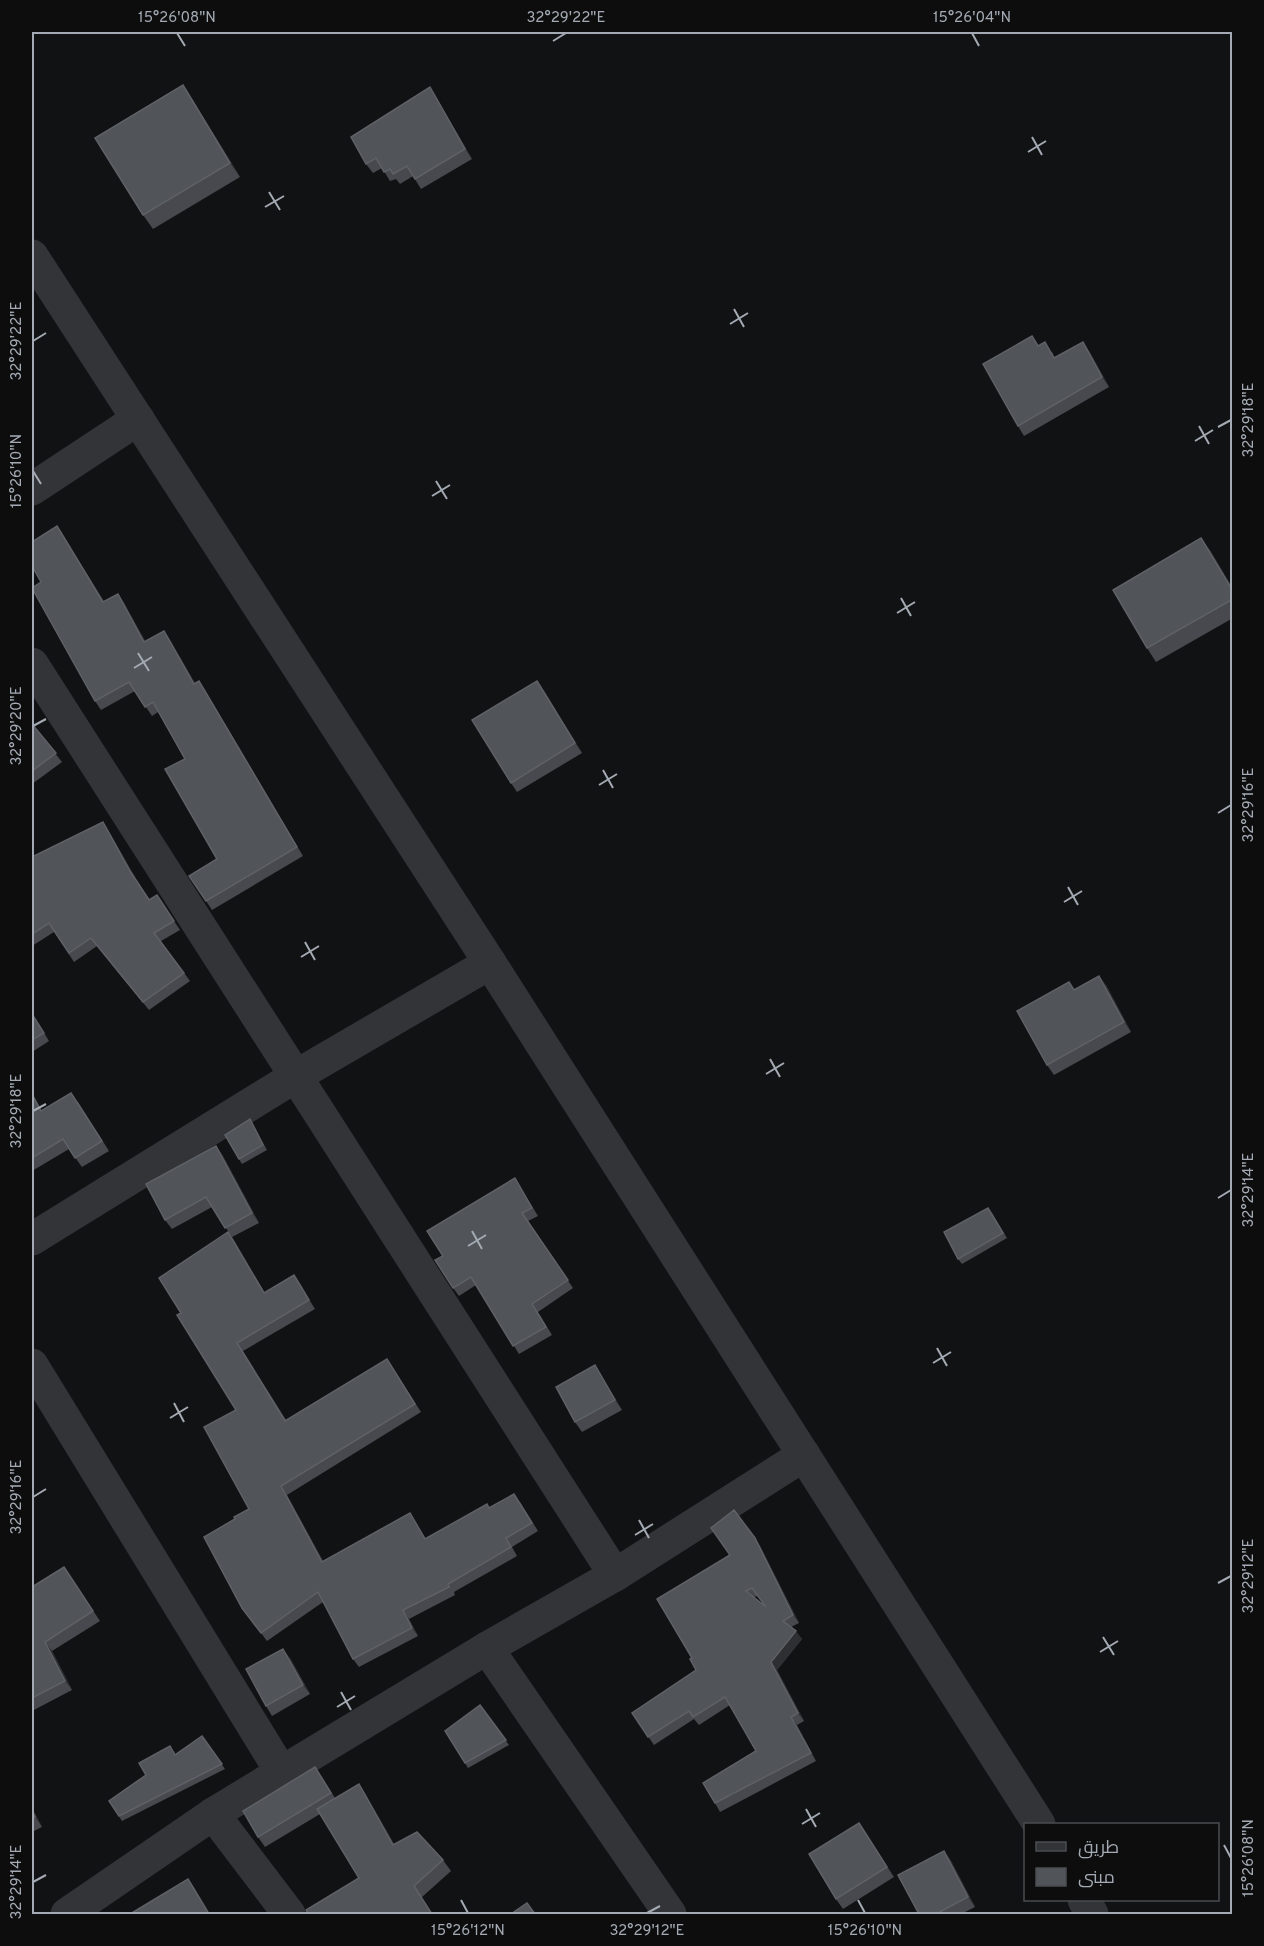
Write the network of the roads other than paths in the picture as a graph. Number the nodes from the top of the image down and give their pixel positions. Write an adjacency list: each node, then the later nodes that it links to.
1 (32, 256): 2 (street)
2 (138, 419): 3 (street); 5 (street)
3 (32, 489)
4 (32, 664): 6 (street)
5 (490, 963): 6 (street); 9 (street)
6 (296, 1076): 7 (street); 10 (street)
7 (32, 1239)
8 (32, 1365): 12 (street)
9 (804, 1455): 10 (street); 14 (street)
10 (615, 1575): 11 (street)
11 (487, 1648): 12 (street); 17 (street)
12 (282, 1773): 13 (street)
13 (213, 1814): 15 (street); 16 (street)
14 (1038, 1823)
15 (67, 1914)
16 (288, 1914)
17 (670, 1914)

